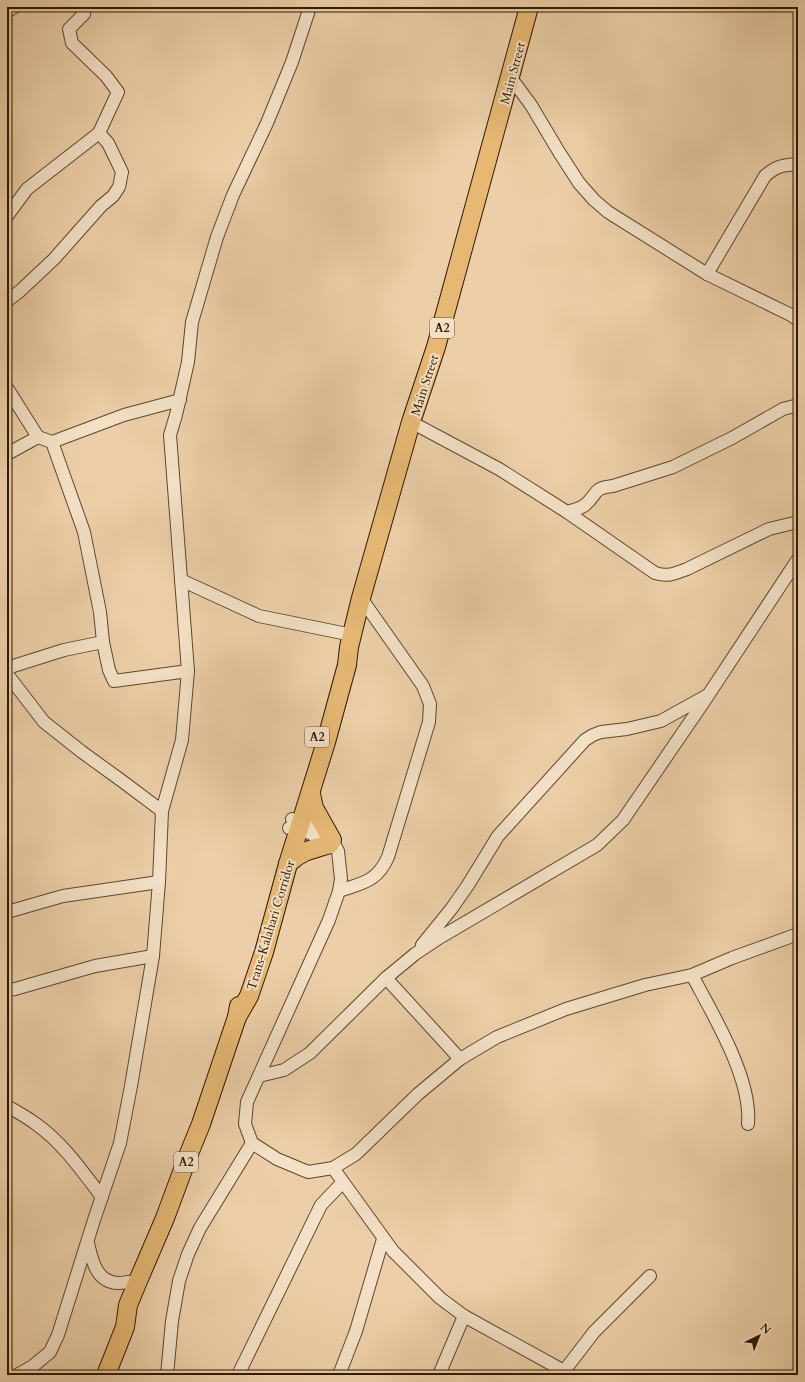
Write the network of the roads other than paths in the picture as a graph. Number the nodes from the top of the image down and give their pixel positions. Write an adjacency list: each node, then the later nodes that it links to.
1 (14, 7): 5 (street)
2 (83, 7): 7 (street)
3 (310, 7): 14 (street)
4 (529, 7): 6 (highway, Main Street / A2)
5 (7, 12)
6 (510, 78): 10 (street); 16 (highway, Main Street / A2)
7 (100, 133): 9 (street); 11 (street)
8 (798, 164): 10 (street)
9 (7, 216)
10 (707, 274): 12 (street)
11 (7, 301)
12 (798, 320)
13 (7, 388): 17 (street)
14 (180, 400): 18 (street); 23 (street)
15 (798, 405): 20 (street)
16 (411, 422): 20 (street); 24 (highway, Main Street / A2)
17 (38, 437): 18 (street); 19 (street)
18 (52, 442): 26 (street)
19 (7, 454)
20 (568, 512): 21 (street)
21 (798, 522)
22 (798, 559): 30 (street)
23 (181, 580): 25 (street); 28 (street)
24 (361, 598): 25 (highway, Main Street / A2); 37 (street)
25 (351, 641): 31 (highway, Main Street / A2); 33 (highway, Main Street / A2)
26 (103, 642): 27 (street); 28 (street)
27 (7, 668)
28 (188, 671): 32 (street)
29 (7, 674): 32 (street)
30 (708, 696): 40 (street); 40 (street)
31 (311, 794): 33 (highway, Main Street / A2); 34 (highway)
32 (162, 811): 36 (street)
33 (295, 825): 34 (street); 35 (highway, Trans-Kalahari Corridor / A2); 45 (highway, Trans-Kalahari Corridor / A2)
34 (333, 845): 35 (highway); 37 (street)
35 (288, 864): 45 (highway, Trans-Kalahari Corridor / A2)
36 (159, 882): 38 (street); 41 (street)
37 (339, 892): 47 (street)
38 (7, 912)
39 (798, 934): 42 (street)
40 (415, 954): 43 (street)
41 (153, 956): 44 (street); 53 (street)
42 (692, 975): 46 (street); 49 (street)
43 (386, 978): 46 (street); 47 (street)
44 (7, 990)
45 (237, 1017): 57 (highway, Trans-Kalahari Corridor / A2)
46 (460, 1060): 51 (street)
47 (259, 1076): 50 (street)
48 (10, 1111): 53 (street)
49 (748, 1124)
50 (252, 1142): 51 (street); 64 (street)
51 (332, 1168): 52 (street)
52 (343, 1182): 54 (street); 65 (street)
53 (102, 1197): 55 (street)
54 (383, 1239): 59 (street); 66 (street)
55 (88, 1243): 57 (street); 61 (street)
56 (650, 1276): 60 (street)
57 (138, 1281): 58 (highway, Trans-Kalahari Corridor / A2)
58 (128, 1305): 62 (highway, Trans-Kalahari Corridor / A2); 63 (highway, Trans-Kalahari Corridor / A2)
59 (464, 1316): 60 (street); 67 (street)
60 (563, 1373)
61 (17, 1375)
62 (94, 1375)
63 (106, 1375)
64 (167, 1375)
65 (238, 1375)
66 (339, 1375)
67 (439, 1375)

